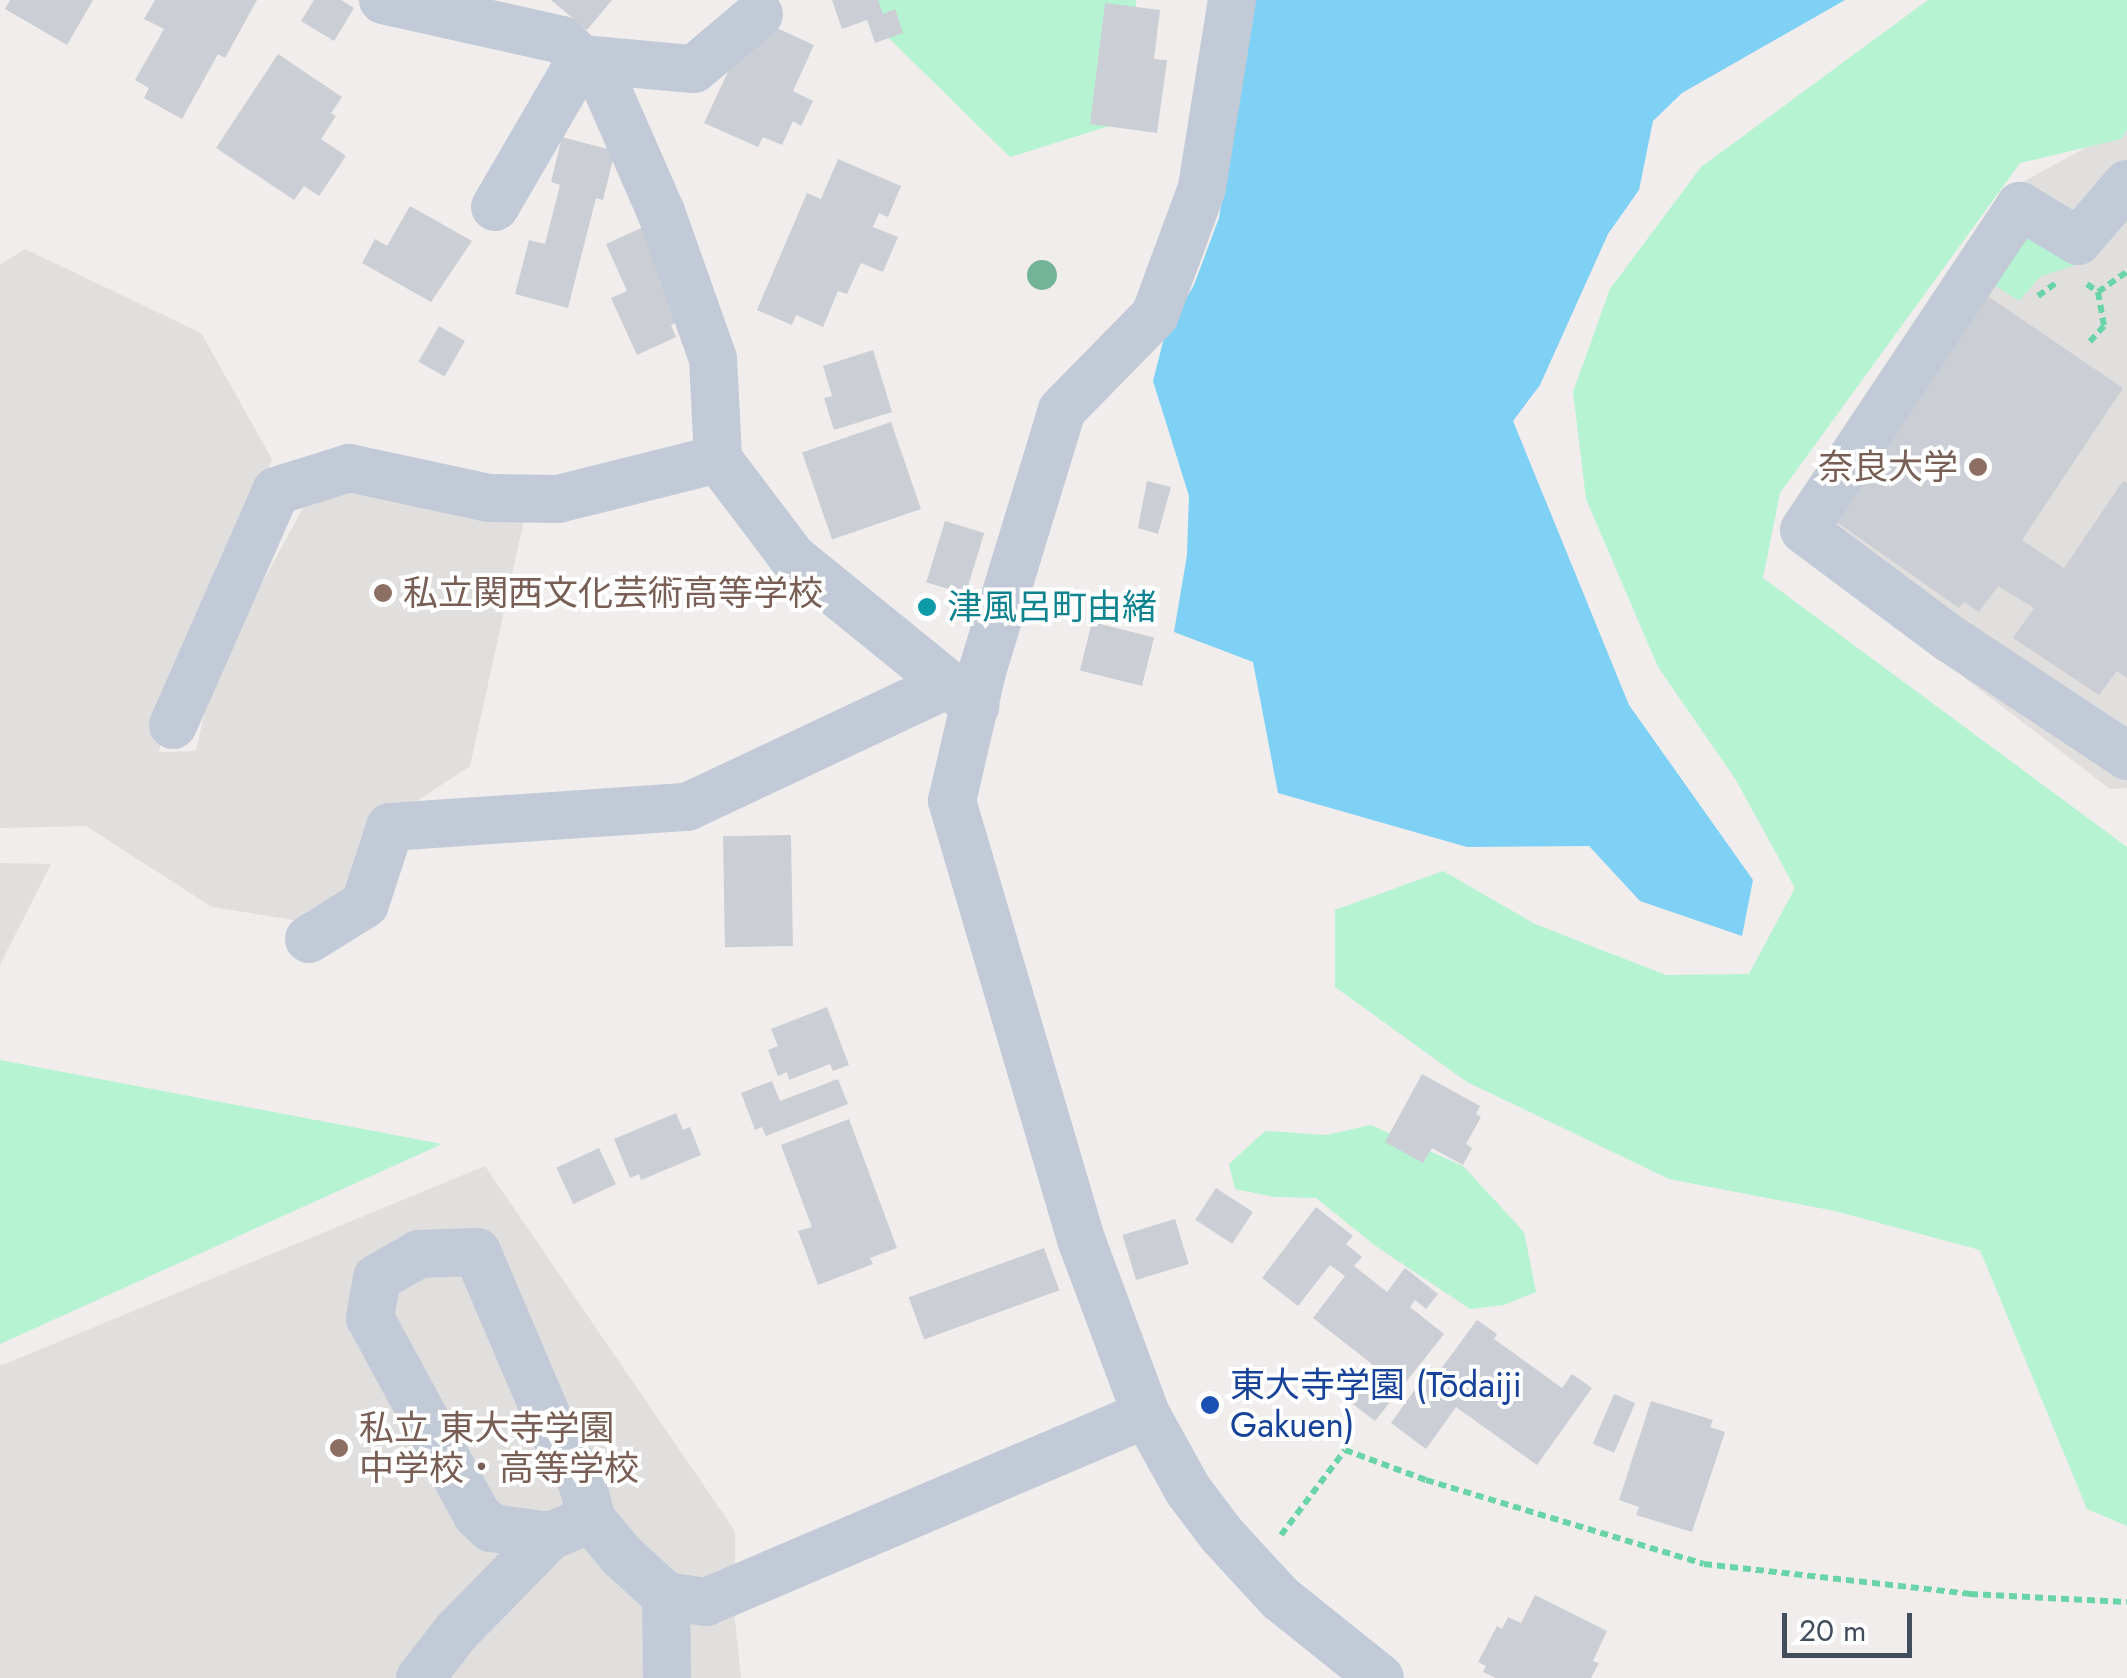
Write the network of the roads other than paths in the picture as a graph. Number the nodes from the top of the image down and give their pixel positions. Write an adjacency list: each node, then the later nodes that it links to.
1 (382, 0): 3 (street)
2 (1232, 0): 9 (street)
3 (464, 9): 5 (street)
4 (760, 14): 5 (street)
5 (581, 59): 7 (street); 8 (street)
6 (2127, 184): 11 (street)
7 (495, 206)
8 (718, 459): 9 (street); 10 (street)
9 (961, 695): 12 (street); 13 (street)
10 (173, 725)
11 (2127, 756)
12 (309, 939)
13 (1146, 1414): 15 (street); 18 (street)
14 (570, 1528): 14 (street); 15 (street); 16 (street)
15 (666, 1596): 17 (street)
16 (420, 1678)
17 (666, 1678)
18 (1380, 1678)

